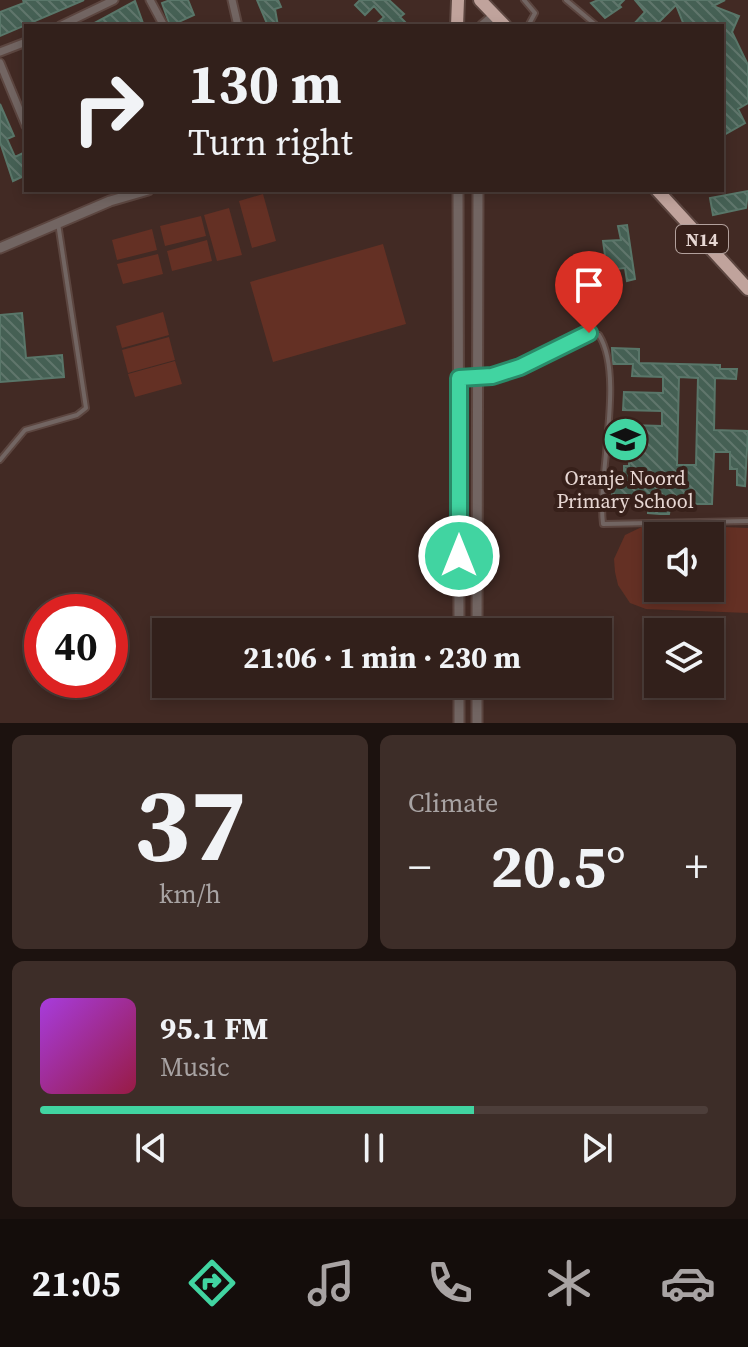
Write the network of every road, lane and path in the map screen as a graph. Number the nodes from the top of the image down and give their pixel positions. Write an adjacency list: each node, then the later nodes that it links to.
1 (114, 0): 8 (street)
2 (150, 0): 11 (street)
3 (232, 0): 12 (street)
4 (458, 0): 13 (highway)
5 (480, 0): 9 (highway)
6 (524, 0): 16 (lane)
7 (566, 0): 17 (lane)
8 (103, 2): 10 (street)
9 (495, 15): 14 (street); 15 (highway)
10 (64, 24)
11 (163, 24)
12 (238, 24)
13 (457, 24)
14 (484, 24)
15 (503, 24)
16 (529, 24)
17 (595, 24)
18 (24, 43): 19 (street)
19 (0, 52)
20 (0, 63): 21 (street)
21 (24, 121)
22 (143, 192): 26 (street)
23 (458, 192): 30 (street)
24 (478, 192): 29 (street)
25 (659, 192): 28 (highway, N14)
26 (58, 223): 27 (street); 31 (lane)
27 (0, 248)
28 (748, 289)
29 (479, 376): 30 (lane); 32 (lane); 34 (street)
30 (459, 378): 33 (street)
31 (0, 460)
32 (748, 521)
33 (459, 618)
34 (477, 618)
35 (459, 698): 37 (street)
36 (477, 698): 38 (street)
37 (459, 723)
38 (477, 723)

